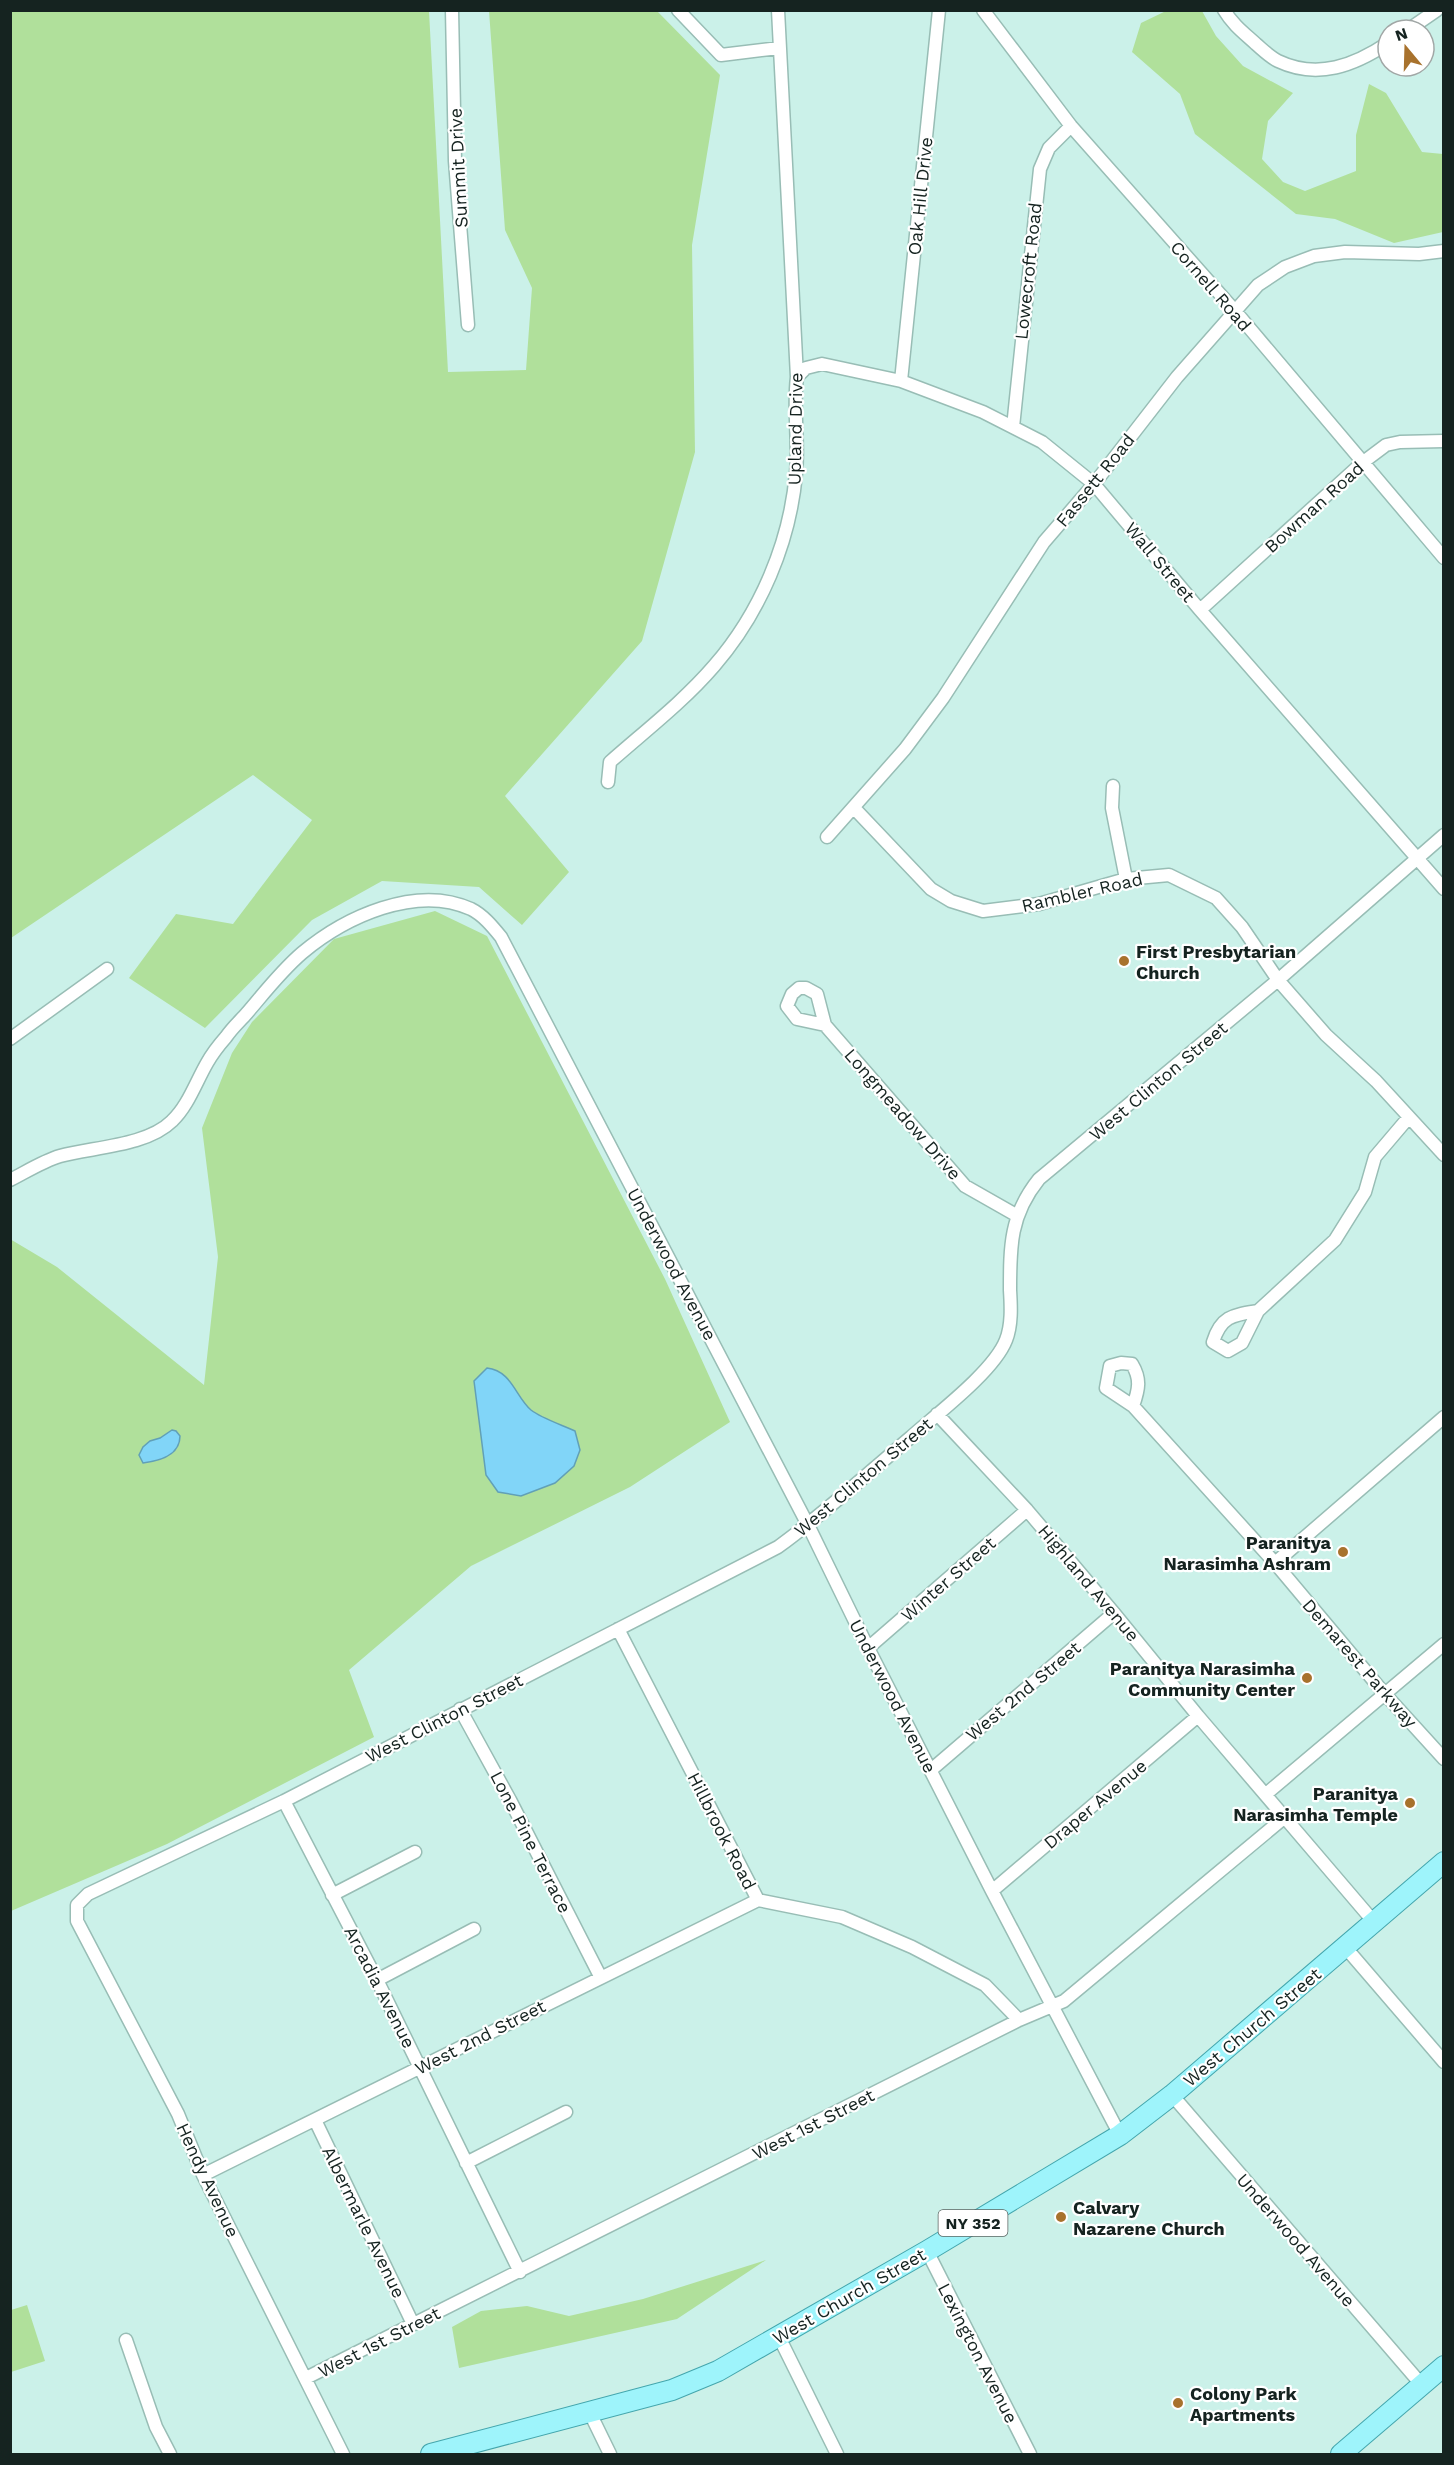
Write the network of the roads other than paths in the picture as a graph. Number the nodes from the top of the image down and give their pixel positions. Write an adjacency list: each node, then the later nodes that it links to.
1 (452, 10): 12 (street, Summit Drive)
2 (678, 10): 7 (street)
3 (778, 10): 7 (street, Upland Drive)
4 (939, 10): 14 (street, Oak Hill Drive)
5 (982, 10): 9 (street, Cornell Road)
6 (1224, 10): 8 (street)
7 (779, 48): 13 (street, Upland Drive)
8 (1376, 51)
9 (1071, 126): 11 (street, Cornell Road); 15 (street, Lowecroft Road)
10 (1443, 251): 11 (street, Fassett Road)
11 (1235, 311): 17 (street, Cornell Road); 18 (street, Fassett Road)
12 (468, 325)
13 (797, 377): 14 (street, Wall Street); 21 (street, Upland Drive)
14 (901, 381): 15 (street, Wall Street)
15 (1013, 427): 18 (street, Wall Street)
16 (1443, 441): 17 (street, Bowman Road)
17 (1362, 463): 19 (street, Cornell Road); 20 (street, Bowman Road)
18 (1094, 484): 20 (street, Wall Street); 23 (street, Fassett Road)
19 (1443, 558)
20 (1200, 610): 26 (street, Wall Street)
21 (608, 782)
22 (1113, 786): 27 (street)
23 (854, 808): 25 (street, Fassett Road); 27 (street, Rambler Road)
24 (1443, 835): 26 (street, West Clinton Street)
25 (827, 837)
26 (1417, 858): 28 (street, Wall Street); 30 (street, West Clinton Street)
27 (1126, 879): 30 (street, Rambler Road)
28 (1443, 889)
29 (107, 969): 32 (street)
30 (1278, 980): 33 (street, Rambler Road); 36 (street, West Clinton Street)
31 (825, 1025): 36 (street, Longmeadow Drive)
32 (10, 1040)
33 (1409, 1117): 34 (street, Rambler Road); 37 (street)
34 (1443, 1155)
35 (10, 1180): 42 (street, Underwood Avenue)
36 (1016, 1215): 39 (street, West Clinton Street)
37 (1258, 1311)
38 (1133, 1406): 43 (street, Demarest Parkway)
39 (937, 1414): 41 (street, Highland Avenue); 42 (street, West Clinton Street)
40 (1443, 1417): 43 (street)
41 (1027, 1510): 44 (street, Highland Avenue); 47 (street, Winter Street)
42 (808, 1525): 45 (street, West Clinton Street); 47 (street, Underwood Avenue)
43 (1275, 1563): 48 (street, Demarest Parkway)
44 (1114, 1613): 50 (street, Highland Avenue); 52 (street, West 2nd Street)
45 (618, 1629): 49 (street, West Clinton Street); 60 (street, Hillbrook Road)
46 (1443, 1644): 48 (street)
47 (868, 1648): 52 (street, Underwood Avenue)
48 (1384, 1693): 51 (street, Demarest Parkway); 53 (street)
49 (460, 1709): 54 (street, West Clinton Street); 65 (street, Lone Pine Terrace)
50 (1198, 1716): 53 (street, Highland Avenue); 58 (street, Draper Avenue)
51 (1443, 1759)
52 (931, 1770): 58 (street, Underwood Avenue)
53 (1266, 1794): 55 (street, Highland Avenue)
54 (284, 1801): 59 (street, Arcadia Avenue); 61 (street, West Clinton Street)
55 (1285, 1816): 62 (street, Highland Avenue); 67 (street, West 1st Street)
56 (415, 1852): 59 (street)
57 (1443, 1863): 62 (main road, West Church Street / NY 352)
58 (992, 1891): 67 (street, Underwood Avenue)
59 (333, 1895): 66 (street, Arcadia Avenue)
60 (758, 1900): 65 (street, West 2nd Street); 68 (street, Hillbrook Road)
61 (76, 1905): 76 (street, Hendy Avenue)
62 (1374, 1922): 64 (main road, West Church Street / NY 352)
63 (474, 1929): 66 (street)
64 (1346, 1948): 69 (street); 71 (main road, West Church Street / NY 352)
65 (600, 1976): 70 (street, West 2nd Street)
66 (377, 1980): 70 (street, Arcadia Avenue)
67 (1053, 2007): 68 (street, West 1st Street); 74 (street, Underwood Avenue)
68 (1019, 2020): 78 (street, West 1st Street)
69 (1443, 2062)
70 (421, 2068): 73 (street, West 2nd Street); 75 (street, Arcadia Avenue)
71 (1172, 2095): 74 (main road, West Church Street / NY 352); 84 (street, Underwood Avenue)
72 (566, 2112): 75 (street)
73 (315, 2120): 76 (street, West 2nd Street); 79 (street, Albermarle Avenue)
74 (1120, 2135): 77 (main road, West Church Street / NY 352)
75 (466, 2163): 78 (street, Arcadia Avenue)
76 (204, 2175): 83 (street, Hendy Avenue)
77 (927, 2251): 80 (main road, West Church Street / NY 352); 91 (street, Lexington Avenue)
78 (520, 2272): 79 (street, West 1st Street)
79 (413, 2324): 83 (street, West 1st Street)
80 (779, 2337): 85 (main road, West Church Street / NY 352); 90 (street)
81 (126, 2340): 86 (street)
82 (1443, 2366): 84 (main road)
83 (306, 2378): 87 (street, Hendy Avenue)
84 (1421, 2384): 92 (main road)
85 (589, 2411): 88 (main road, West Church Street / NY 352); 89 (street)
86 (170, 2454)
87 (343, 2454)
88 (431, 2454)
89 (610, 2454)
90 (837, 2454)
91 (1030, 2454)
92 (1341, 2454)

